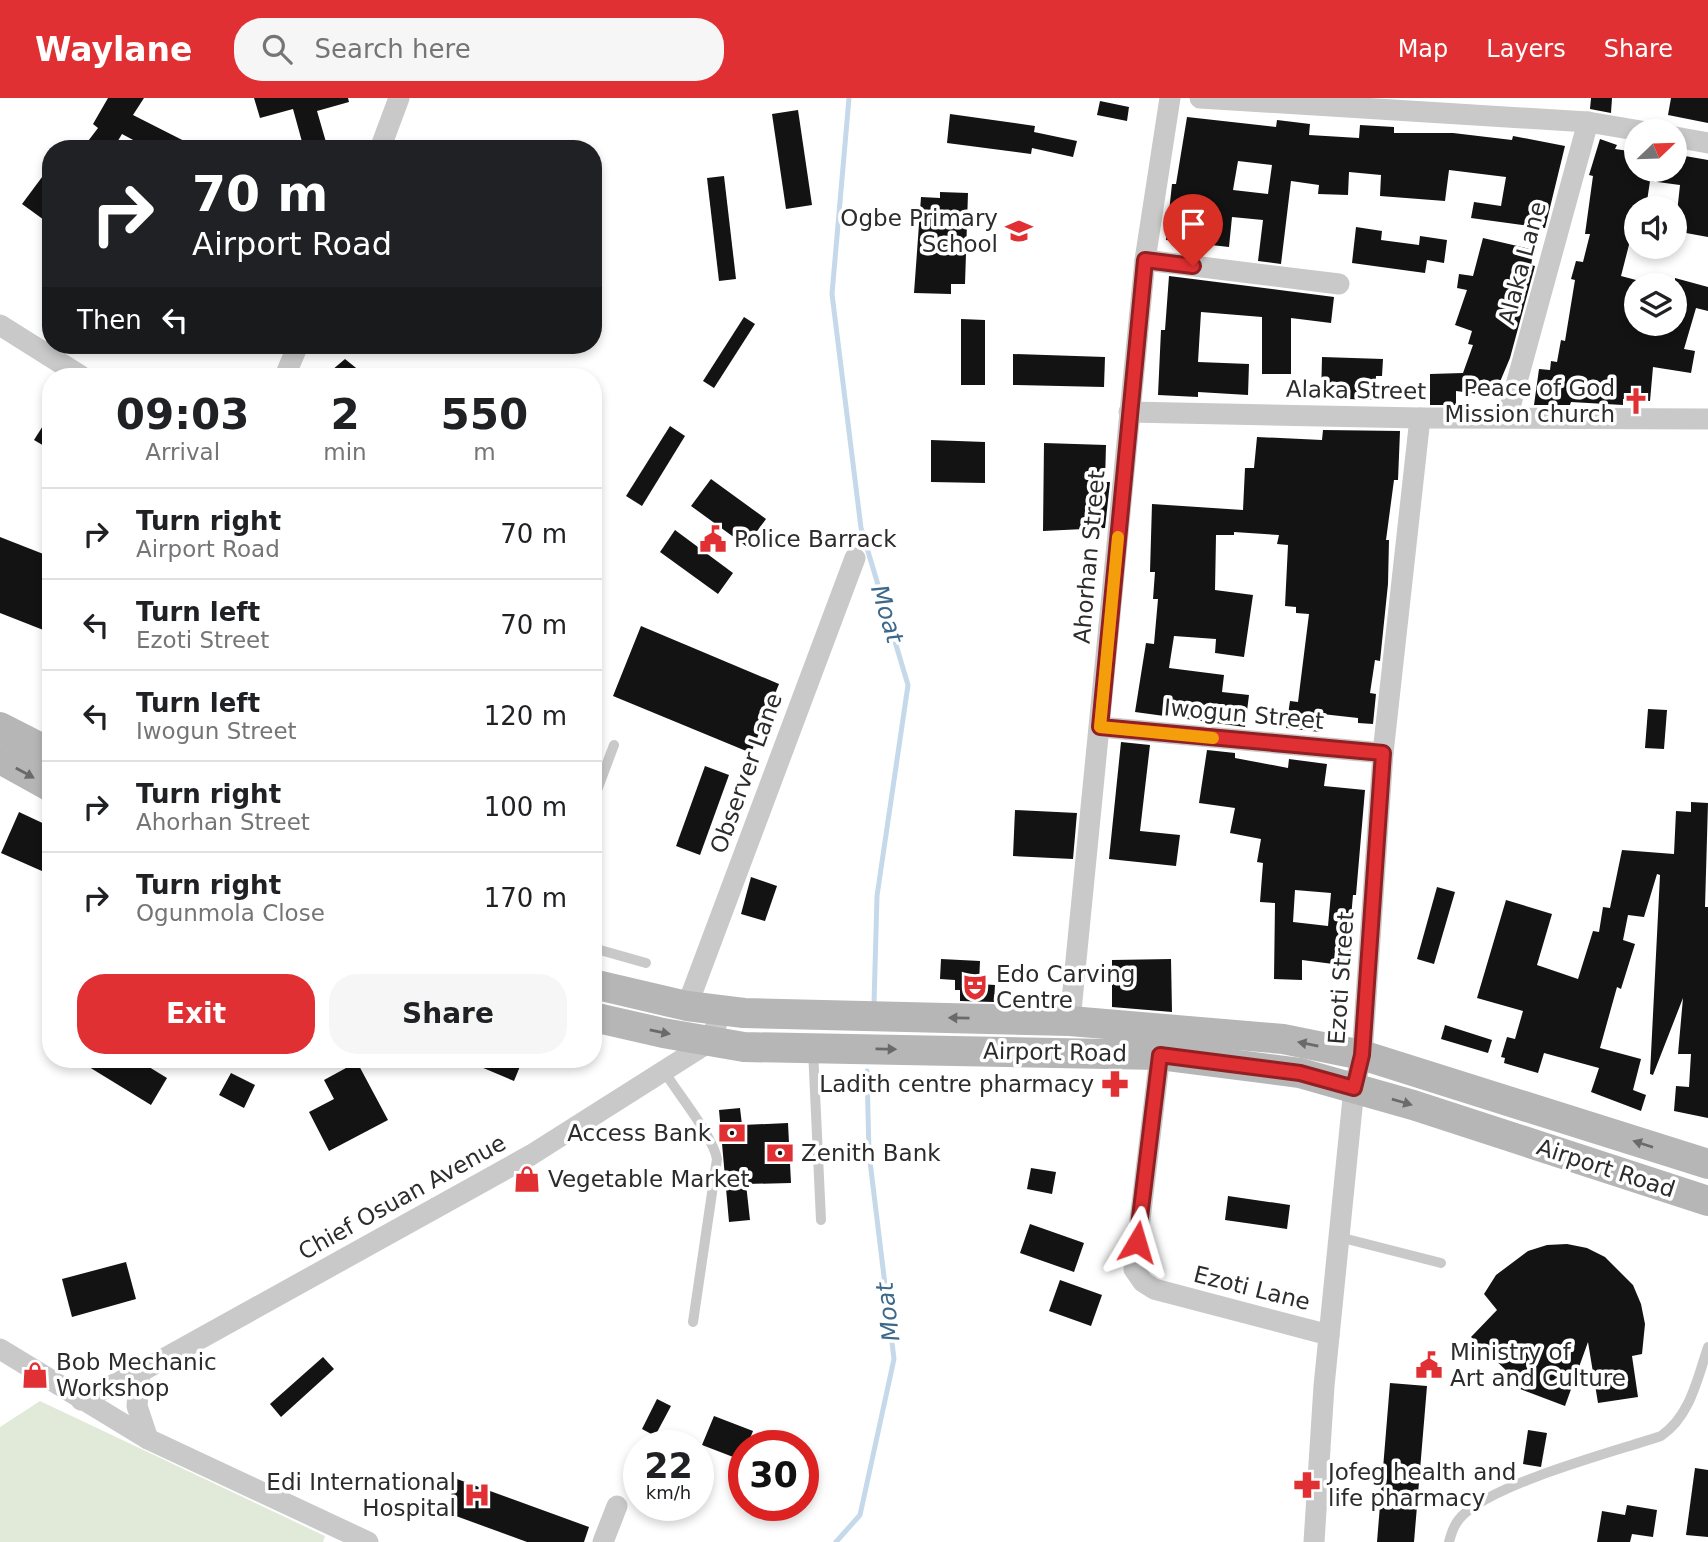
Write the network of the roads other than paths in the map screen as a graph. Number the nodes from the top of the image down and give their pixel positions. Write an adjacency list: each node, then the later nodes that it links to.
1 (1170, 98): 9 (street, Ahorhan Street)
2 (1200, 98): 4 (street)
3 (397, 103): 7 (street)
4 (1588, 122): 5 (street); 17 (street, Alaka Lane)
5 (1624, 128)
6 (1687, 139): 8 (street)
7 (383, 140)
8 (1708, 143)
9 (1145, 260): 10 (street); 15 (street, Ahorhan Street)
10 (1339, 284)
11 (0, 325): 12 (street)
12 (42, 351)
13 (46, 354): 14 (street)
14 (68, 368)
15 (1129, 412): 16 (street, Alaka Street); 21 (street, Ahorhan Street)
16 (1420, 418): 17 (street, Alaka Street); 24 (street, Ezoti Street)
17 (1507, 418): 18 (street, Alaka Street)
18 (1708, 418)
19 (855, 558): 31 (street, Observer Lane)
20 (0, 727): 23 (main road)
21 (1100, 727): 24 (street, Iwogun Street); 34 (street, Ahorhan Street)
22 (614, 745): 26 (lane)
23 (42, 748)
24 (1383, 753): 38 (street, Ezoti Street)
25 (0, 759): 27 (main road, one-way to 27)
26 (602, 776)
27 (42, 782)
28 (602, 951): 29 (lane)
29 (646, 963)
30 (602, 986): 31 (main road, Airport Road)
31 (687, 1006): 32 (main road, Airport Road)
32 (721, 1010): 34 (main road, Airport Road, one-way to 32); 35 (street)
33 (602, 1019): 35 (main road, Airport Road, one-way to 35)
34 (1070, 1021): 38 (main road, Airport Road, one-way to 34)
35 (711, 1041): 36 (main road, Airport Road); 39 (street, Chief Osuan Avenue)
36 (813, 1048): 37 (main road, Airport Road, one-way to 37); 43 (lane)
37 (1160, 1055): 40 (main road, Airport Road); 47 (street, Ezoti Lane)
38 (1362, 1055): 40 (street, Ezoti Street); 41 (main road, Airport Road, one-way to 38)
39 (664, 1071): 46 (lane); 50 (street, Chief Osuan Avenue)
40 (1354, 1088): 42 (main road, Airport Road, one-way to 42); 44 (street, Ezoti Street)
41 (1708, 1164)
42 (1708, 1202)
43 (821, 1220)
44 (1339, 1237): 45 (lane); 47 (street, Ezoti Street)
45 (1441, 1263)
46 (693, 1322)
47 (1329, 1335): 56 (street, Ezoti Street)
48 (1708, 1348): 57 (lane)
49 (0, 1349): 51 (street)
50 (141, 1372): 51 (street, Chief Osuan Avenue); 52 (street)
51 (81, 1400): 52 (street)
52 (148, 1439): 54 (street)
53 (617, 1506): 55 (street)
54 (362, 1541)
55 (603, 1542)
56 (1314, 1542)
57 (1449, 1542)

